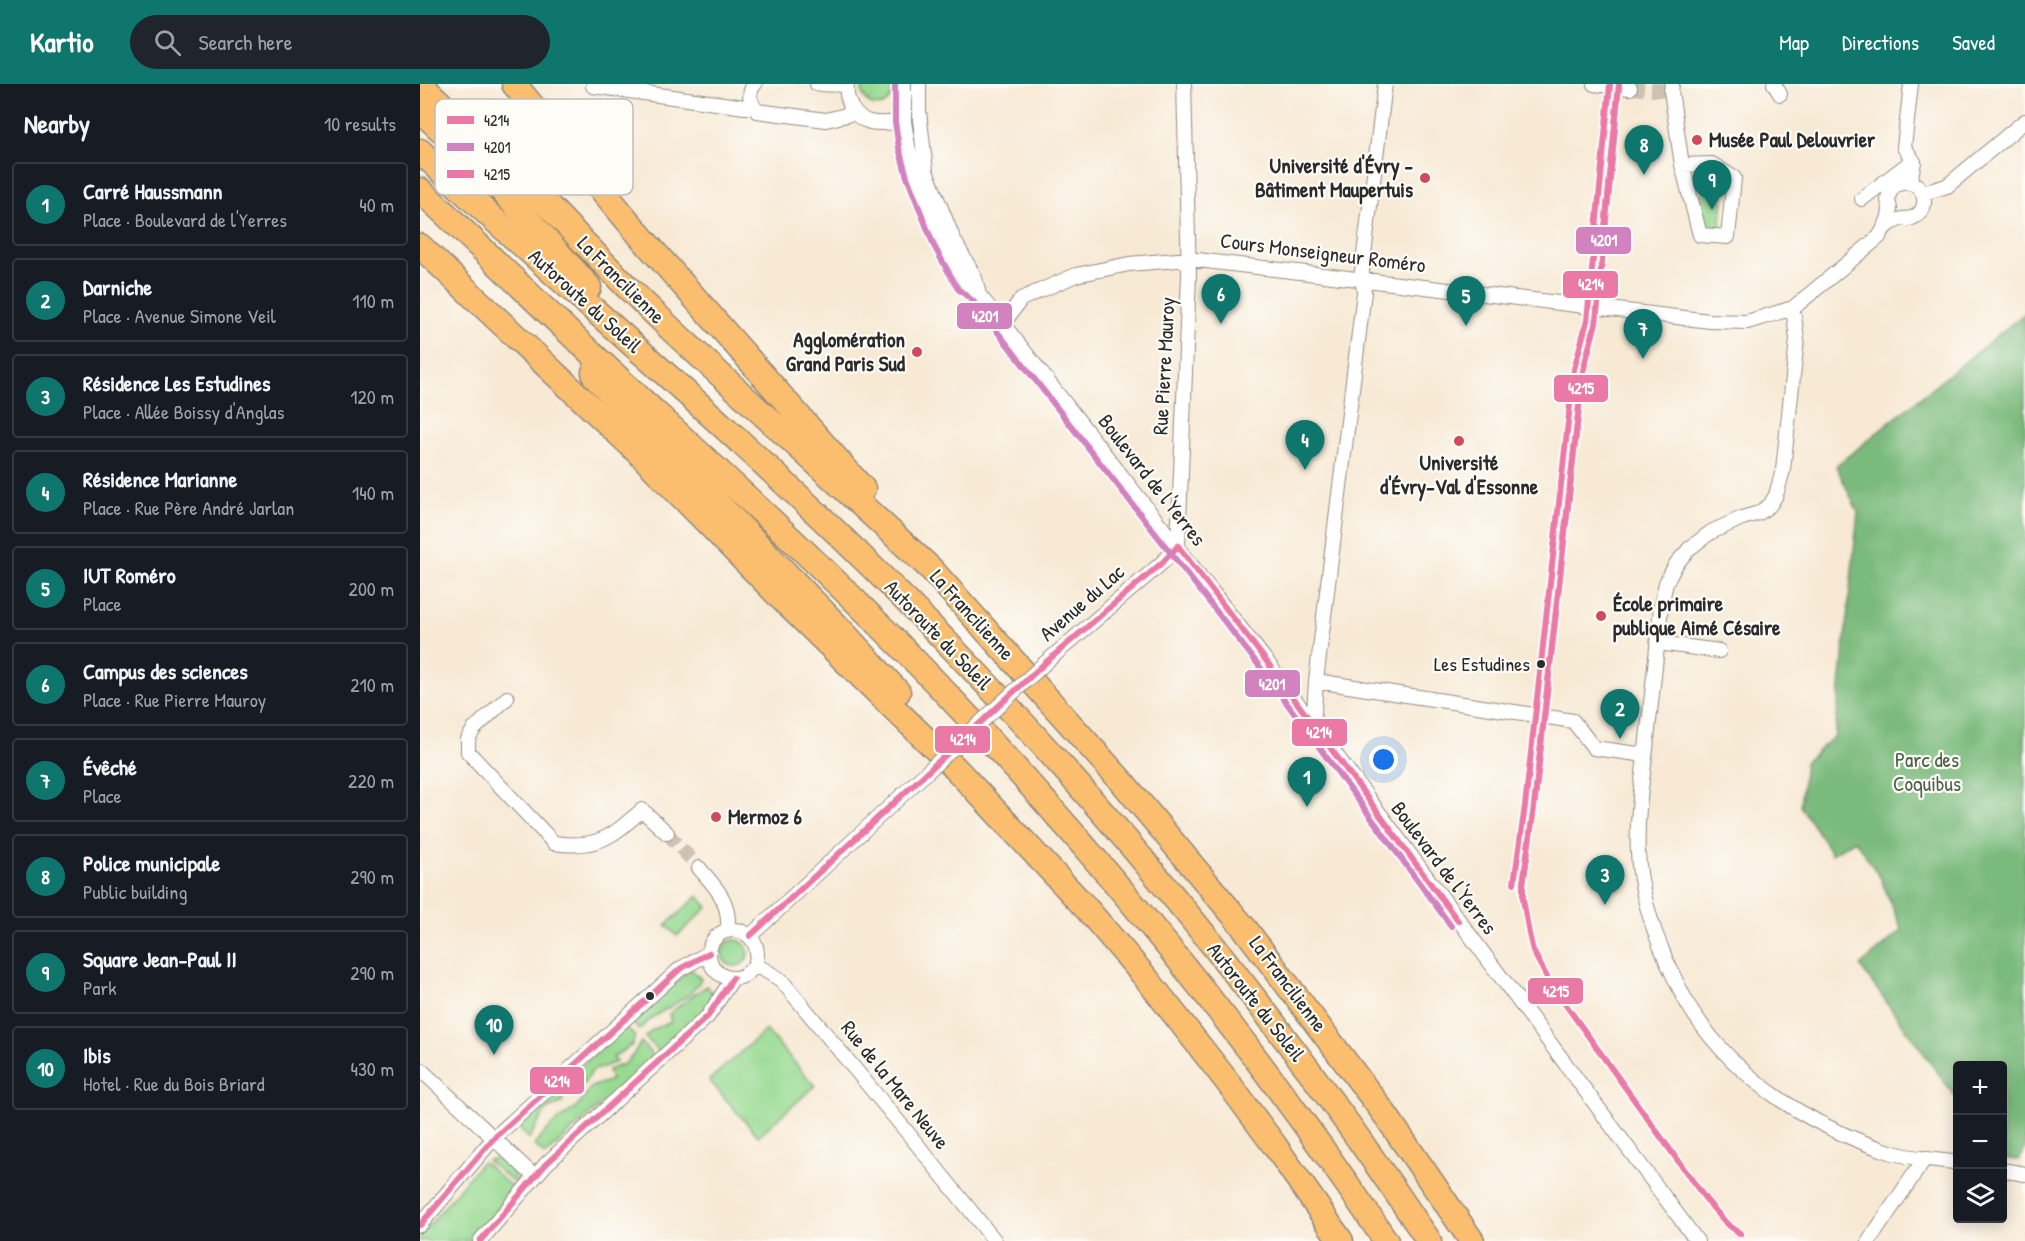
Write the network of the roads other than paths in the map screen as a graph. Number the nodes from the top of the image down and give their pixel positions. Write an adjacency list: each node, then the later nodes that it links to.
1 (420, 84): 17 (highway, La Francilienne)
2 (513, 84): 18 (highway)
3 (755, 84): 19 (street)
4 (817, 84): 12 (street)
5 (904, 84): 22 (street, Boulevard de l'Yerres)
6 (913, 84): 22 (street)
7 (919, 84): 22 (street, Boulevard de l'Yerres)
8 (1184, 84): 41 (street, Rue Pierre Mauroy)
9 (1385, 84): 42 (street)
10 (1594, 84): 13 (street)
11 (1911, 84): 26 (street)
12 (847, 85): 21 (street)
13 (1600, 85): 16 (street)
14 (593, 86): 19 (street)
15 (1673, 86): 27 (street)
16 (1630, 88)
17 (436, 99)
18 (526, 99)
19 (753, 106): 21 (street)
20 (420, 110): 24 (highway)
21 (855, 112): 22 (street)
22 (910, 113): 43 (street, Boulevard de l'Yerres); 43 (street, Boulevard de l'Yerres)
23 (2025, 121): 31 (street)
24 (435, 124)
25 (420, 152): 28 (highway, Autoroute du Soleil)
26 (1913, 160): 29 (street); 36 (street)
27 (1682, 165): 27 (street)
28 (435, 166)
29 (1910, 182): 31 (street); 37 (street, Cours Monseigneur Roméro)
30 (420, 190): 46 (highway, Autoroute du Soleil)
31 (1923, 193): 38 (street, Cours Monseigneur Roméro)
32 (468, 195): 47 (highway, Autoroute du Soleil)
33 (506, 195): 47 (highway)
34 (538, 195): 49 (highway, La Francilienne)
35 (606, 195): 49 (highway)
36 (1862, 199)
37 (1890, 209): 38 (street); 39 (street, Cours Monseigneur Roméro)
38 (1902, 218): 39 (street, Cours Monseigneur Roméro)
39 (1885, 227): 44 (street, Cours Monseigneur Roméro)
40 (420, 246): 56 (highway)
41 (1189, 259): 42 (street, Cours Monseigneur Roméro); 45 (street, Cours Monseigneur Roméro); 48 (street, Rue Pierre Mauroy)
42 (1363, 286): 44 (street, Cours Monseigneur Roméro); 52 (street)
43 (979, 295): 45 (street, Boulevard de l'Yerres)
44 (1793, 308): 50 (street)
45 (1003, 324): 48 (street, Boulevard de l'Yerres)
46 (590, 352): 56 (highway); 75 (highway, Autoroute du Soleil)
47 (666, 374): 76 (highway, Autoroute du Soleil)
48 (1178, 546): 54 (street, Boulevard de l'Yerres); 60 (street, Avenue du Lac, bridge)
49 (931, 569): 77 (highway, La Francilienne)
50 (1658, 643): 51 (street); 55 (street)
51 (1719, 651)
52 (1316, 681): 54 (street); 55 (street)
53 (507, 698): 57 (street)
54 (1313, 726): 78 (street, Boulevard de l'Yerres)
55 (1645, 755): 66 (street)
56 (955, 768): 74 (highway)
57 (667, 833)
58 (699, 868): 59 (street)
59 (728, 931): 60 (street); 61 (street)
60 (750, 936): 62 (street)
61 (709, 953): 63 (street); 65 (street)
62 (754, 967): 63 (street); 73 (street, Rue de la Mare Neuve)
63 (733, 978): 70 (street)
64 (420, 1069): 65 (street)
65 (493, 1139): 70 (street); 71 (street)
66 (1924, 1158): 67 (street); 79 (street)
67 (1953, 1162)
68 (2007, 1171): 69 (street)
69 (2025, 1174)
70 (535, 1177): 72 (street)
71 (420, 1224)
72 (480, 1241)
73 (994, 1241)
74 (1341, 1241)
75 (1386, 1241)
76 (1429, 1241)
77 (1472, 1241)
78 (1697, 1241)
79 (1869, 1241)

